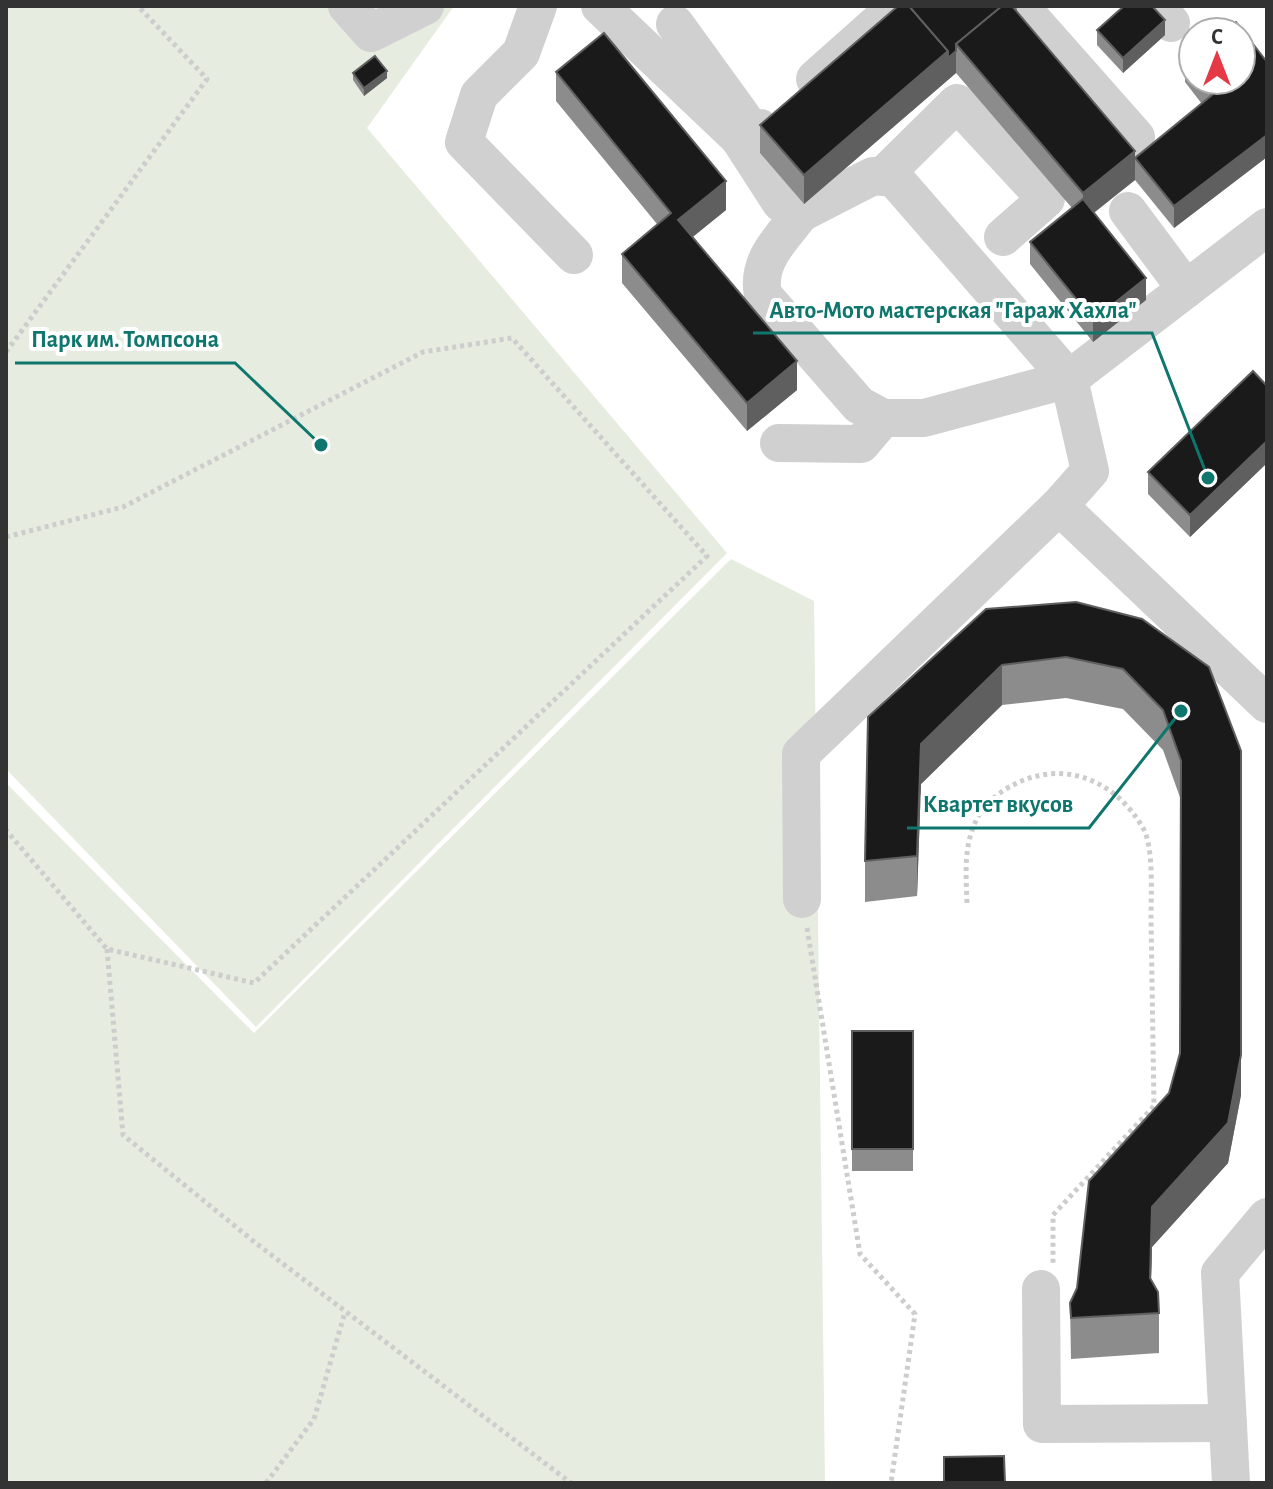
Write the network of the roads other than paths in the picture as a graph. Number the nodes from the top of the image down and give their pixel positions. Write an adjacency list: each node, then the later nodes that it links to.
1 (347, 6): 2 (street)
2 (425, 6)
3 (538, 6): 15 (street)
4 (600, 6): 8 (street)
5 (897, 6): 8 (street)
6 (1020, 6): 9 (street)
7 (675, 24): 8 (street)
8 (746, 136): 12 (street)
9 (1136, 137)
10 (883, 176): 12 (street); 14 (street); 17 (street)
11 (1128, 211): 16 (street)
12 (801, 213): 18 (street)
13 (1267, 227): 16 (street)
14 (1003, 237)
15 (574, 255)
16 (1186, 289): 17 (street)
17 (1069, 379): 18 (street); 20 (street)
18 (883, 418): 19 (street)
19 (779, 443)
20 (1059, 506): 21 (street); 22 (street)
21 (1267, 704)
22 (802, 899)
23 (1267, 1217): 25 (street)
24 (1041, 1289): 25 (street)
25 (1228, 1423): 26 (street)
26 (1231, 1483)

